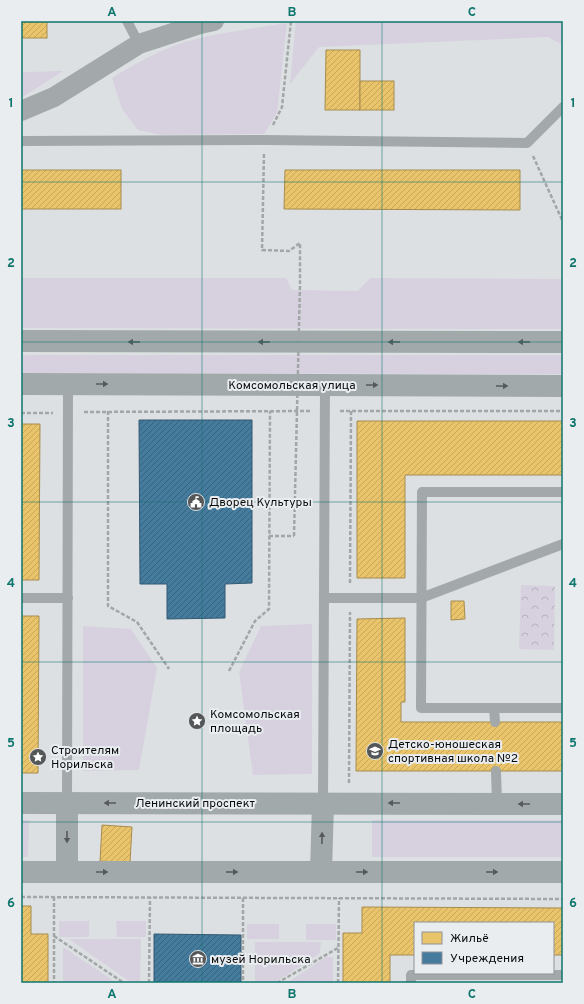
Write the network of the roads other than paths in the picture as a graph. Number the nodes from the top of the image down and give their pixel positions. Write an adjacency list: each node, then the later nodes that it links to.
1 (127, 21): 3 (lane)
2 (214, 21): 3 (street)
3 (139, 44): 5 (street)
4 (563, 107): 6 (lane)
5 (21, 111)
6 (21, 141)
7 (21, 342): 8 (main road, one-way to 7)
8 (563, 342)
9 (21, 384): 10 (main road, Комсомольская улица)
10 (68, 384): 11 (main road, Комсомольская улица, one-way to 11); 16 (lane)
11 (325, 385): 12 (main road, Комсомольская улица, one-way to 12); 17 (lane)
12 (563, 386)
13 (563, 492): 18 (lane)
14 (563, 544): 18 (lane)
15 (21, 598): 16 (lane)
16 (68, 598): 24 (lane)
17 (324, 598): 18 (lane); 25 (lane)
18 (421, 598): 19 (lane)
19 (494, 708): 20 (lane); 21 (lane)
20 (563, 708)
21 (495, 722)
22 (496, 771): 26 (lane)
23 (21, 803): 24 (main road, Ленинский проспект)
24 (67, 803): 25 (main road, Ленинский проспект, one-way to 24); 29 (main road, one-way to 29)
25 (323, 803): 26 (main road, Ленинский проспект, one-way to 25); 30 (main road, one-way to 25)
26 (497, 803): 27 (main road, Ленинский проспект, one-way to 26)
27 (563, 804)
28 (21, 872): 29 (main road)
29 (67, 872): 30 (main road, one-way to 30)
30 (322, 872): 31 (main road, one-way to 31)
31 (563, 872)
32 (563, 975): 33 (lane)
33 (411, 983)

